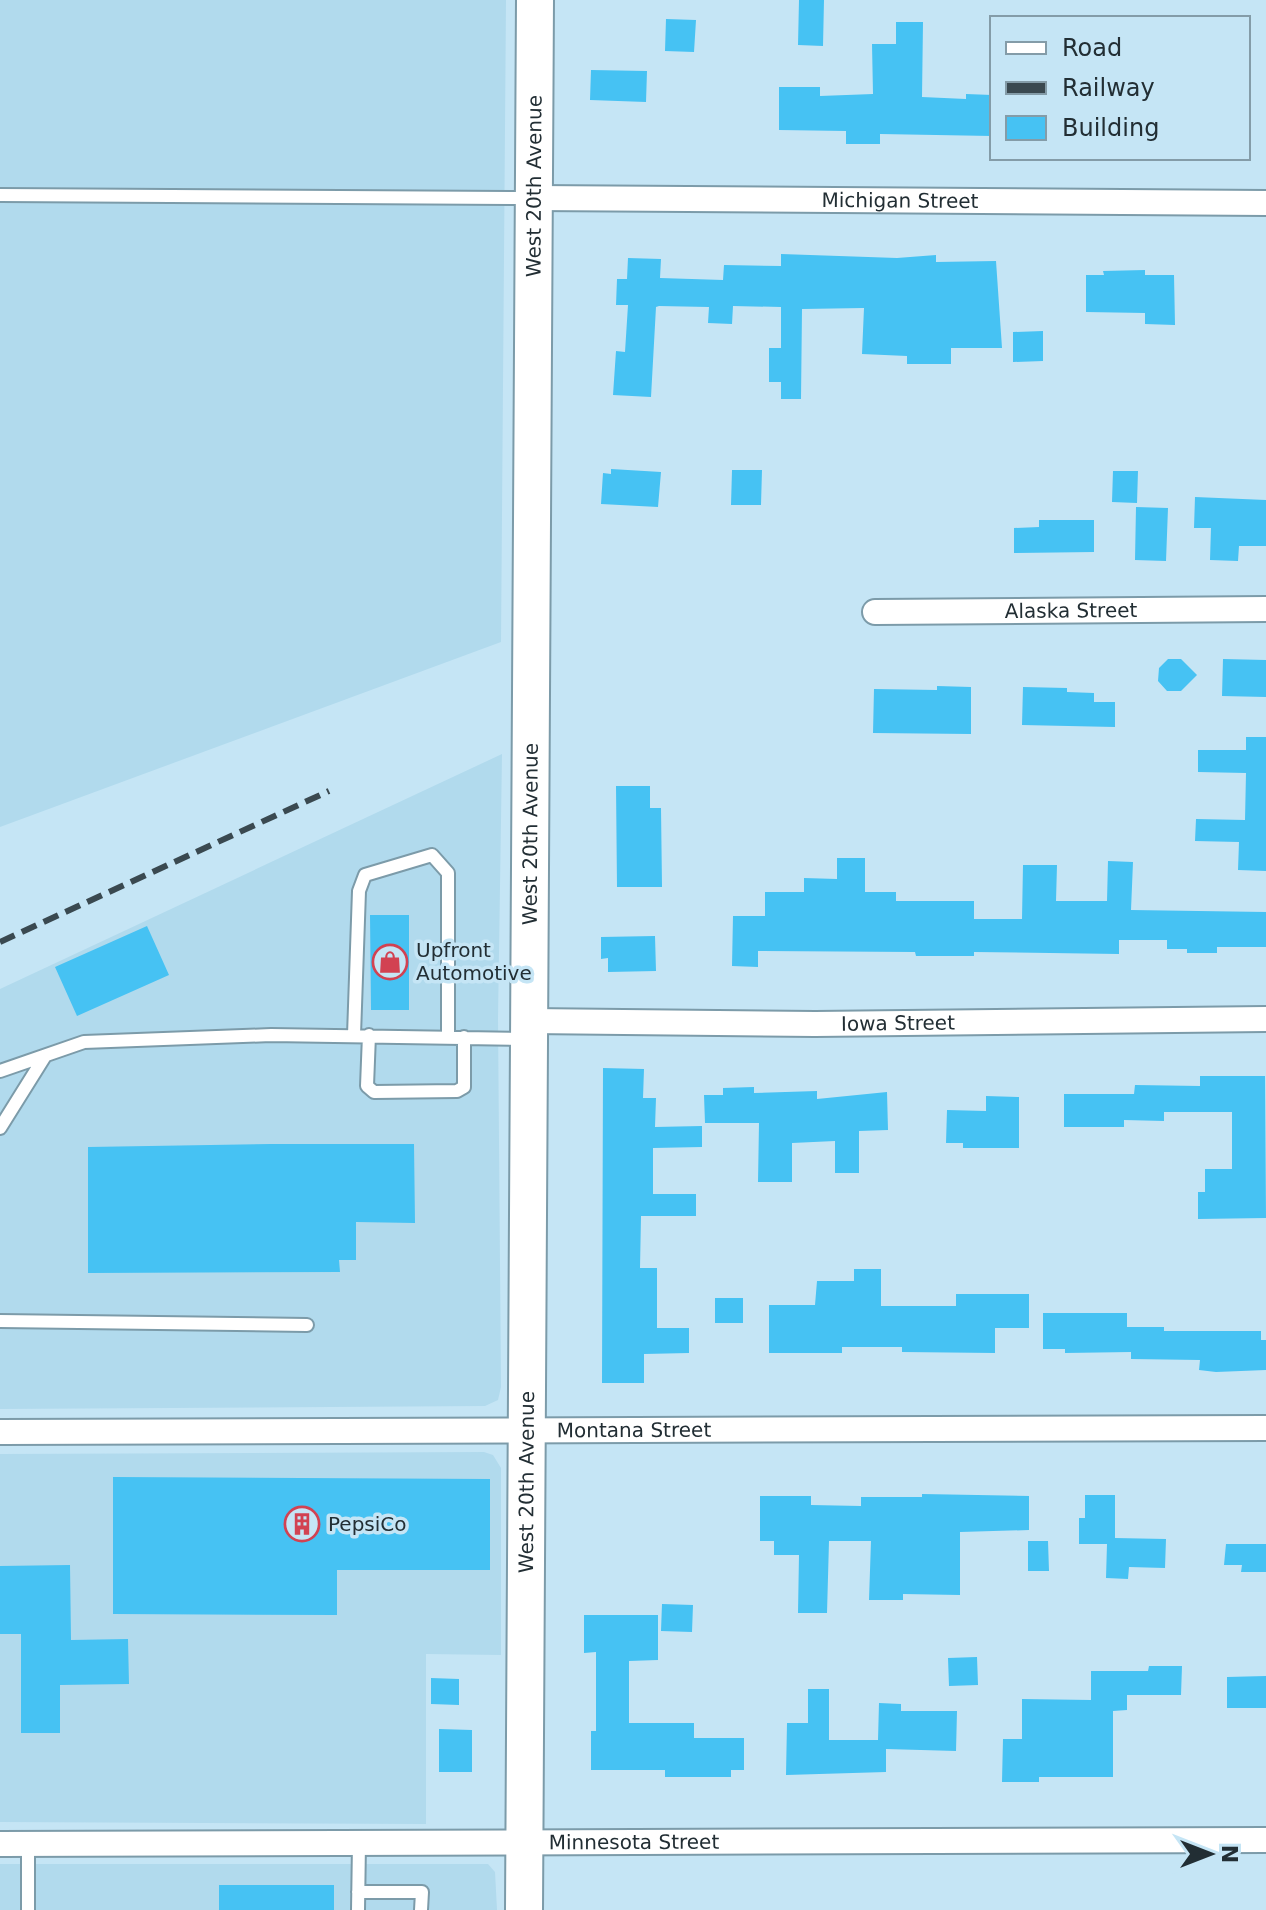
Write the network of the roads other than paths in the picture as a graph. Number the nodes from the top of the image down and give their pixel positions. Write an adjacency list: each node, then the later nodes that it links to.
1 (535, 0): 3 (main road, West 20th Avenue)
2 (0, 195): 3 (lane)
3 (534, 198): 4 (street, Michigan Street); 8 (main road, West 20th Avenue)
4 (1266, 203)
5 (1266, 609): 6 (street, Alaska Street)
6 (875, 612)
7 (1266, 1019): 8 (street, Iowa Street)
8 (530, 1030): 12 (lane); 20 (main road, West 20th Avenue)
9 (354, 1035): 10 (lane); 11 (lane); 13 (lane)
10 (369, 1035): 11 (lane); 12 (lane)
11 (448, 1037): 12 (lane)
12 (464, 1037)
13 (45, 1056): 14 (lane); 15 (lane)
14 (0, 1071)
15 (0, 1128)
16 (0, 1321): 17 (lane)
17 (307, 1325)
18 (1266, 1428): 20 (street, Montana Street)
19 (0, 1432): 20 (street, Montana Street)
20 (529, 1432): 23 (main road, West 20th Avenue)
21 (1266, 1840): 23 (street, Minnesota Street)
22 (359, 1843): 23 (street, Minnesota Street); 25 (street, Minnesota Street); 26 (lane)
23 (525, 1843): 30 (main road, West 20th Avenue)
24 (0, 1844): 25 (street, Minnesota Street)
25 (28, 1844): 27 (lane)
26 (358, 1892): 28 (lane); 29 (lane)
27 (28, 1910)
28 (358, 1910)
29 (421, 1910)
30 (524, 1910)

